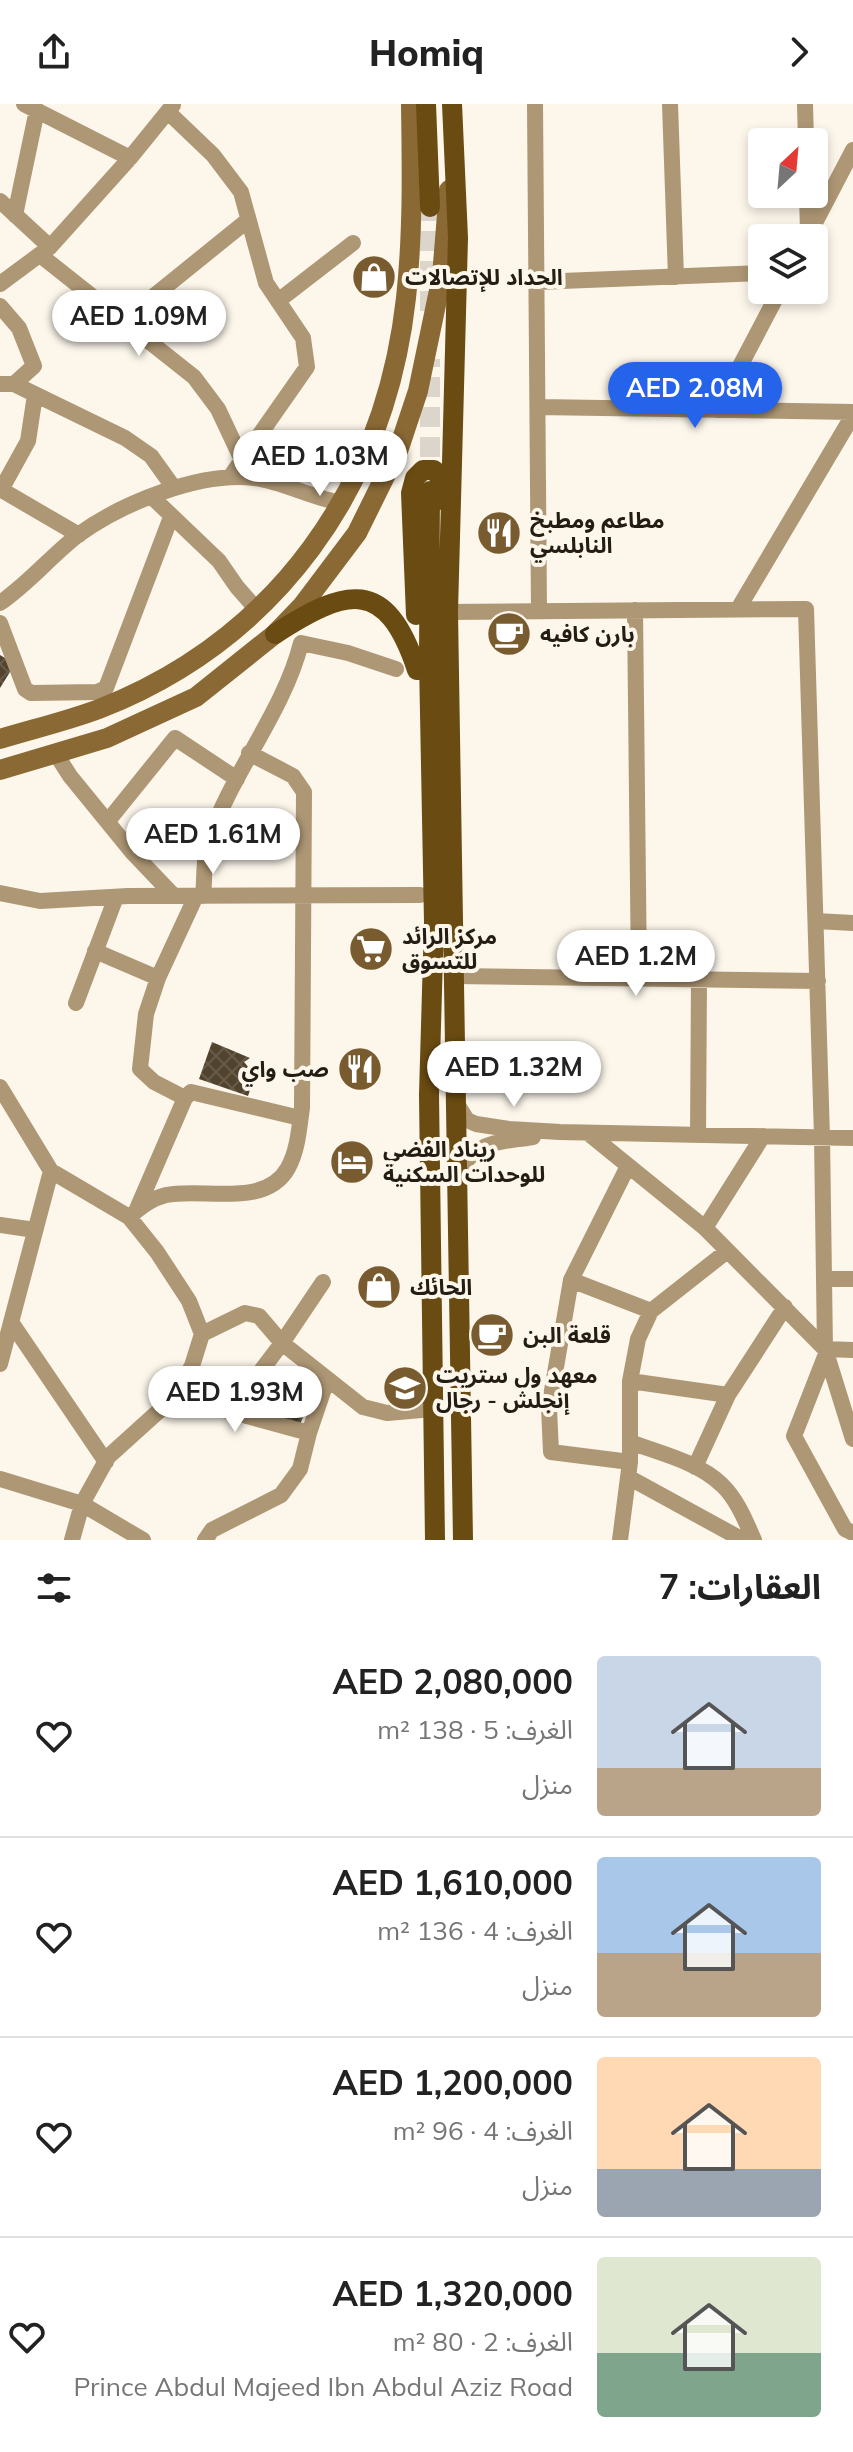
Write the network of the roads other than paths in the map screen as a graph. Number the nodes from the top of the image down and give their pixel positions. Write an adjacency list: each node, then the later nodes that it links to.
1 (411, 104): 39 (main road)
2 (426, 104): 14 (main road)
3 (452, 104): 10 (main road)
4 (535, 104): 22 (street)
5 (670, 104): 21 (street)
6 (805, 104): 9 (street)
7 (30, 107): 12 (street); 15 (street)
8 (171, 108): 12 (street); 16 (street)
9 (806, 128)
10 (453, 138): 42 (main road); 50 (main road)
11 (853, 150): 17 (street)
12 (130, 158): 19 (street)
13 (0, 201): 15 (street)
14 (430, 207)
15 (15, 215): 19 (street)
16 (248, 220): 24 (street); 27 (street)
17 (815, 224)
18 (353, 243): 24 (street)
19 (45, 251): 23 (street); 27 (street)
20 (748, 274): 21 (street)
21 (676, 277): 22 (street)
22 (537, 282): 30 (street)
23 (0, 284)
24 (278, 301): 33 (street)
25 (773, 304): 31 (street)
26 (0, 306): 28 (street)
27 (123, 321): 33 (street)
28 (7, 384): 29 (street)
29 (35, 395): 35 (street); 36 (street)
30 (538, 407): 31 (street); 47 (street)
31 (717, 410): 32 (street)
32 (853, 414): 44 (street)
33 (242, 460): 34 (street)
34 (230, 477): 35 (street); 39 (street)
35 (174, 488): 38 (street)
36 (0, 489): 41 (street)
37 (430, 491): 73 (main road)
38 (152, 497): 40 (street); 41 (street)
39 (343, 503): 46 (main road)
40 (171, 517): 46 (street); 49 (street)
41 (79, 535): 43 (street)
42 (450, 539): 48 (main road); 52 (main road)
43 (0, 603)
44 (738, 609): 45 (street); 65 (street)
45 (635, 610): 47 (street); 70 (street)
46 (258, 611): 53 (main road)
47 (539, 611): 48 (street)
48 (448, 612): 68 (main road)
49 (0, 623)
50 (275, 634): 52 (main road); 55 (main road)
51 (396, 669): 54 (street)
52 (417, 670): 60 (main road)
53 (0, 739)
54 (249, 753): 57 (street); 63 (street)
55 (56, 754): 56 (main road); 58 (street)
56 (0, 770)
57 (237, 779): 58 (street); 62 (street)
58 (108, 821): 61 (street)
59 (0, 893): 64 (street)
60 (420, 895): 63 (street); 73 (main road)
61 (174, 896): 62 (street); 64 (street)
62 (200, 896): 63 (street); 69 (street)
63 (304, 896): 78 (street)
64 (116, 897): 67 (street)
65 (816, 921): 66 (street); 72 (street)
66 (853, 923)
67 (95, 951): 69 (street); 74 (street)
68 (454, 976): 70 (street); 77 (main road)
69 (158, 978): 76 (street)
70 (639, 978): 71 (street)
71 (699, 979): 72 (street); 81 (street)
72 (818, 981): 83 (street)
73 (432, 984): 109 (main road)
74 (76, 1003)
75 (0, 1087): 87 (street)
76 (185, 1098): 78 (street); 88 (street)
77 (457, 1104): 79 (street); 86 (main road)
78 (300, 1118): 88 (street)
79 (560, 1132): 80 (street); 86 (street)
80 (588, 1133): 81 (street); 85 (street)
81 (698, 1135): 82 (street)
82 (763, 1136): 83 (street); 90 (street)
83 (822, 1137): 84 (street); 93 (street)
84 (853, 1138)
85 (628, 1166): 90 (street); 95 (street)
86 (458, 1170): 124 (main road)
87 (51, 1171): 88 (street); 91 (street)
88 (132, 1214): 100 (street)
89 (0, 1225): 91 (street)
90 (705, 1228): 92 (street)
91 (35, 1230): 99 (street)
92 (726, 1252): 97 (street); 98 (street)
93 (824, 1279): 94 (street); 103 (street)
94 (853, 1279)
95 (571, 1280): 98 (street); 116 (street)
96 (323, 1282): 101 (street)
97 (785, 1307): 103 (street); 108 (street)
98 (651, 1311): 106 (street)
99 (11, 1322): 104 (street); 114 (street)
100 (202, 1334): 101 (street); 107 (street)
101 (282, 1343): 105 (street); 110 (street)
102 (853, 1350): 103 (street)
103 (825, 1352): 112 (street); 119 (street)
104 (0, 1364)
105 (327, 1380): 109 (street); 111 (street)
106 (630, 1381): 108 (street); 113 (street)
107 (177, 1390): 110 (street); 114 (street)
108 (728, 1395): 115 (street)
109 (433, 1409): 123 (main road)
110 (230, 1412): 111 (street)
111 (309, 1433): 122 (street)
112 (853, 1439)
113 (630, 1442): 115 (street); 116 (street)
114 (106, 1462): 118 (street)
115 (695, 1467): 127 (street)
116 (629, 1470): 125 (street); 126 (street)
117 (0, 1479): 118 (street)
118 (82, 1504): 120 (street); 121 (street)
119 (853, 1533)
120 (72, 1540)
121 (143, 1540)
122 (205, 1540)
123 (435, 1540)
124 (463, 1540)
125 (620, 1540)
126 (743, 1540)
127 (754, 1540)

